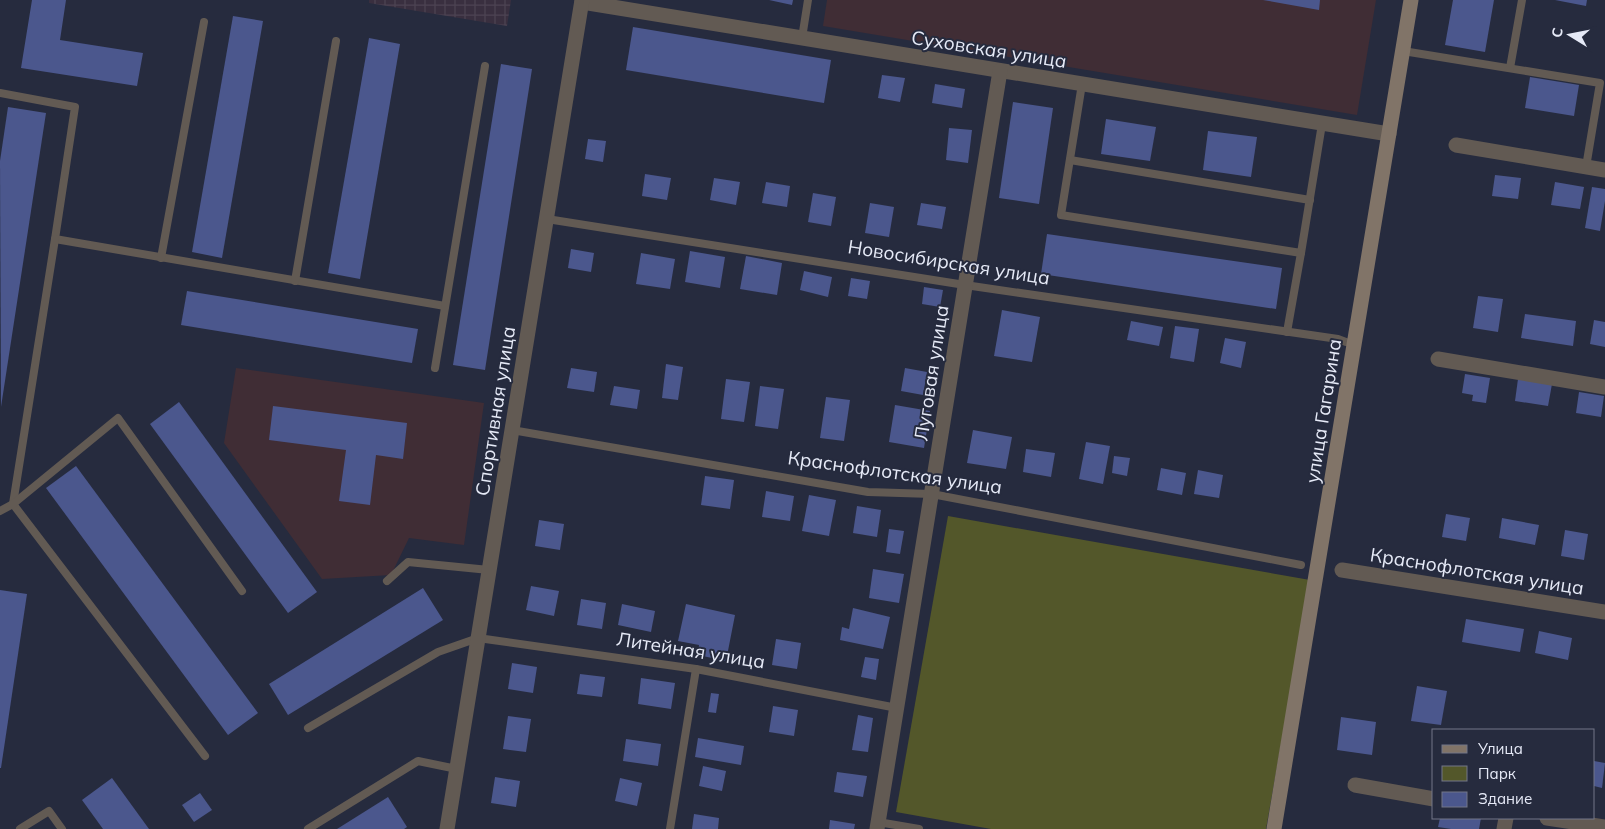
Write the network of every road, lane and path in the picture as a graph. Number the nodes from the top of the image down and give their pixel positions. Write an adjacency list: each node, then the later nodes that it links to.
1 (808, 0): 6 (lane)
2 (1411, 0): 8 (street, улица Гагарина)
3 (1522, 0): 10 (lane)
4 (582, 1): 6 (street, Суховская улица); 21 (street, Спортивная улица)
5 (204, 22): 24 (lane)
6 (802, 38): 11 (street, Суховская улица)
7 (336, 41): 25 (lane)
8 (1403, 51): 10 (lane); 15 (street, улица Гагарина)
9 (485, 66): 27 (lane)
10 (1510, 68): 18 (lane)
11 (1000, 71): 12 (street, Суховская улица); 26 (street, Луговая улица)
12 (1082, 84): 14 (street, Суховская улица); 17 (lane)
13 (0, 93): 22 (lane)
14 (1322, 124): 15 (street, Суховская улица); 20 (lane)
15 (1389, 134): 60 (street, улица Гагарина)
16 (1456, 144): 18 (street)
17 (1070, 160): 20 (lane); 23 (lane)
18 (1586, 167): 19 (street)
19 (1605, 170)
20 (1310, 200): 23 (lane)
21 (547, 219): 26 (lane, Новосибирская улица); 33 (street, Спортивная улица)
22 (55, 240): 24 (lane); 35 (lane)
23 (1301, 253): 28 (lane)
24 (161, 258): 25 (lane)
25 (294, 281): 27 (lane)
26 (965, 285): 28 (lane, Новосибирская улица); 34 (street, Луговая улица)
27 (445, 306): 31 (lane)
28 (1287, 332): 29 (lane, Новосибирская улица)
29 (1346, 342)
30 (1438, 359): 32 (street)
31 (435, 368)
32 (1605, 387)
33 (512, 430): 34 (lane, Краснофлотская улица); 38 (street, Спортивная улица)
34 (932, 494): 37 (lane, Краснофлотская улица); 45 (street, Луговая улица)
35 (13, 504): 36 (lane); 41 (lane); 47 (lane)
36 (0, 511)
37 (1301, 565)
38 (489, 570): 40 (lane); 43 (street, Спортивная улица)
39 (1342, 570): 42 (street, Краснофлотская улица)
40 (387, 581)
41 (242, 591)
42 (1605, 612)
43 (478, 638): 44 (lane, Литейная улица); 46 (lane); 48 (street, Спортивная улица)
44 (696, 670): 45 (lane, Литейная улица); 58 (lane)
45 (897, 708): 52 (street, Луговая улица)
46 (308, 728)
47 (205, 756)
48 (456, 769): 56 (lane); 57 (street, Спортивная улица)
49 (1355, 785): 50 (street)
50 (1432, 799)
51 (1553, 819): 53 (street)
52 (878, 826): 59 (lane)
53 (1605, 827)
54 (20, 829): 55 (lane)
55 (62, 829)
56 (308, 829)
57 (447, 829)
58 (670, 829)
59 (919, 829)
60 (1274, 829)

